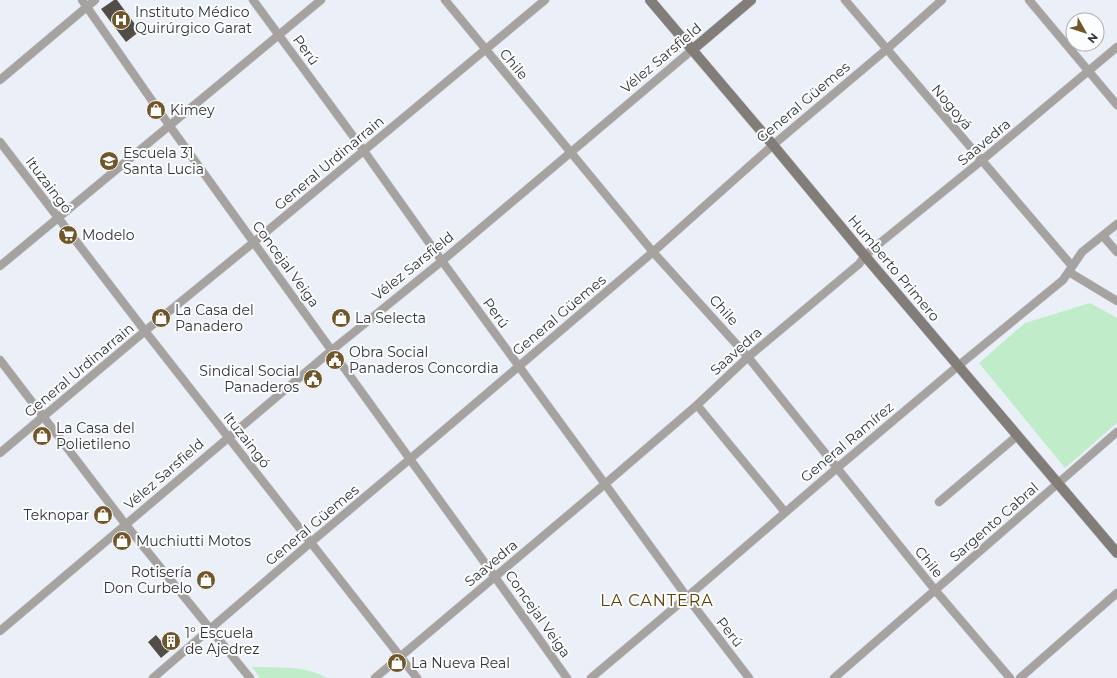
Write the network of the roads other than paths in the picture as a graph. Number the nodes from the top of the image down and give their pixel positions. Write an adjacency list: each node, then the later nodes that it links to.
1 (95, 0): 11 (street)
2 (253, 0): 12 (street, Perú)
3 (321, 0): 12 (street)
4 (445, 0): 14 (street, Chile)
5 (545, 0): 14 (street, General Urdinarrain)
6 (650, 0): 16 (street, Humberto Primero)
7 (751, 0): 16 (street, Vélez Sarsfield)
8 (845, 0): 15 (street, Nogoyá)
9 (942, 0): 15 (street, General Güemes)
10 (1029, 0): 17 (street)
11 (85, 3): 18 (street); 20 (street, Concejal Veiga)
12 (279, 35): 20 (street); 23 (street, Perú)
13 (1117, 47): 17 (street, Saavedra)
14 (486, 49): 23 (street, General Urdinarrain); 24 (street, Chile)
15 (887, 49): 22 (street, General Güemes); 25 (street, Nogoyá)
16 (692, 50): 22 (street, Humberto Primero); 24 (street, Vélez Sarsfield)
17 (1088, 71): 19 (street); 25 (street, Saavedra)
18 (0, 80)
19 (1117, 105)
20 (169, 125): 26 (street); 29 (street, Concejal Veiga)
21 (0, 142): 26 (street, Ituzaingó)
22 (773, 145): 30 (street, General Güemes); 32 (street, Humberto Primero)
23 (364, 151): 29 (street, General Urdinarrain); 33 (street, Perú)
24 (571, 152): 30 (street, Chile); 33 (street, Vélez Sarsfield)
25 (981, 161): 32 (street, Saavedra); 35 (street, Nogoyá)
26 (58, 218): 34 (street); 37 (street, Ituzaingó)
27 (1117, 224): 28 (street, General Ramírez)
28 (1103, 236): 31 (street); 35 (street, General Ramírez)
29 (254, 242): 37 (street, General Urdinarrain); 38 (street, Concejal Veiga)
30 (653, 252): 39 (street, Chile); 41 (street, General Güemes)
31 (1117, 252)
32 (865, 256): 39 (street, Saavedra); 42 (street, Humberto Primero)
33 (442, 261): 38 (street, Vélez Sarsfield); 41 (street, Perú)
34 (0, 266)
35 (1070, 269): 36 (street, Nogoyá); 42 (street, General Ramírez)
36 (1117, 301)
37 (145, 331): 44 (street, General Urdinarrain); 47 (street, Ituzaingó)
38 (332, 350): 47 (street, Vélez Sarsfield); 49 (street, Concejal Veiga)
39 (748, 356): 43 (street, Saavedra); 50 (street, Chile)
40 (0, 360): 44 (street)
41 (520, 366): 49 (street, General Güemes); 51 (street, Perú)
42 (958, 366): 46 (street, Humberto Primero); 50 (street, General Ramírez)
43 (697, 405): 51 (street, Saavedra); 54 (street)
44 (43, 418): 48 (street, General Urdinarrain); 55 (street)
45 (1117, 432): 52 (street, Sargento Cabral)
46 (1017, 436): 52 (street, Humberto Primero); 53 (street)
47 (229, 437): 55 (street, Vélez Sarsfield); 56 (street, Ituzaingó)
48 (0, 453)
49 (410, 460): 56 (street, General Güemes); 58 (street, Concejal Veiga)
50 (837, 468): 54 (street, General Ramírez); 59 (street, Chile)
51 (605, 484): 58 (street, Saavedra); 61 (street, Perú)
52 (1058, 484): 57 (street, Humberto Primero); 59 (street, Sargento Cabral)
53 (939, 502)
54 (785, 512): 61 (street, General Ramírez)
55 (126, 525): 62 (street); 63 (street, Vélez Sarsfield)
56 (310, 543): 62 (street, General Güemes); 64 (street, Ituzaingó)
57 (1117, 553)
58 (495, 577): 64 (street, Saavedra); 69 (street, Concejal Veiga)
59 (935, 590): 72 (street, Sargento Cabral); 73 (street, Chile)
60 (1117, 592): 74 (street)
61 (687, 597): 70 (street, General Ramírez); 71 (street, Perú)
62 (211, 629): 65 (street, General Güemes); 66 (street)
63 (0, 631)
64 (400, 657): 67 (street, Saavedra); 68 (street, Ituzaingó)
65 (153, 678)
66 (250, 678)
67 (375, 678)
68 (417, 678)
69 (567, 678)
70 (590, 678)
71 (749, 678)
72 (834, 678)
73 (1010, 678)
74 (1020, 678)

